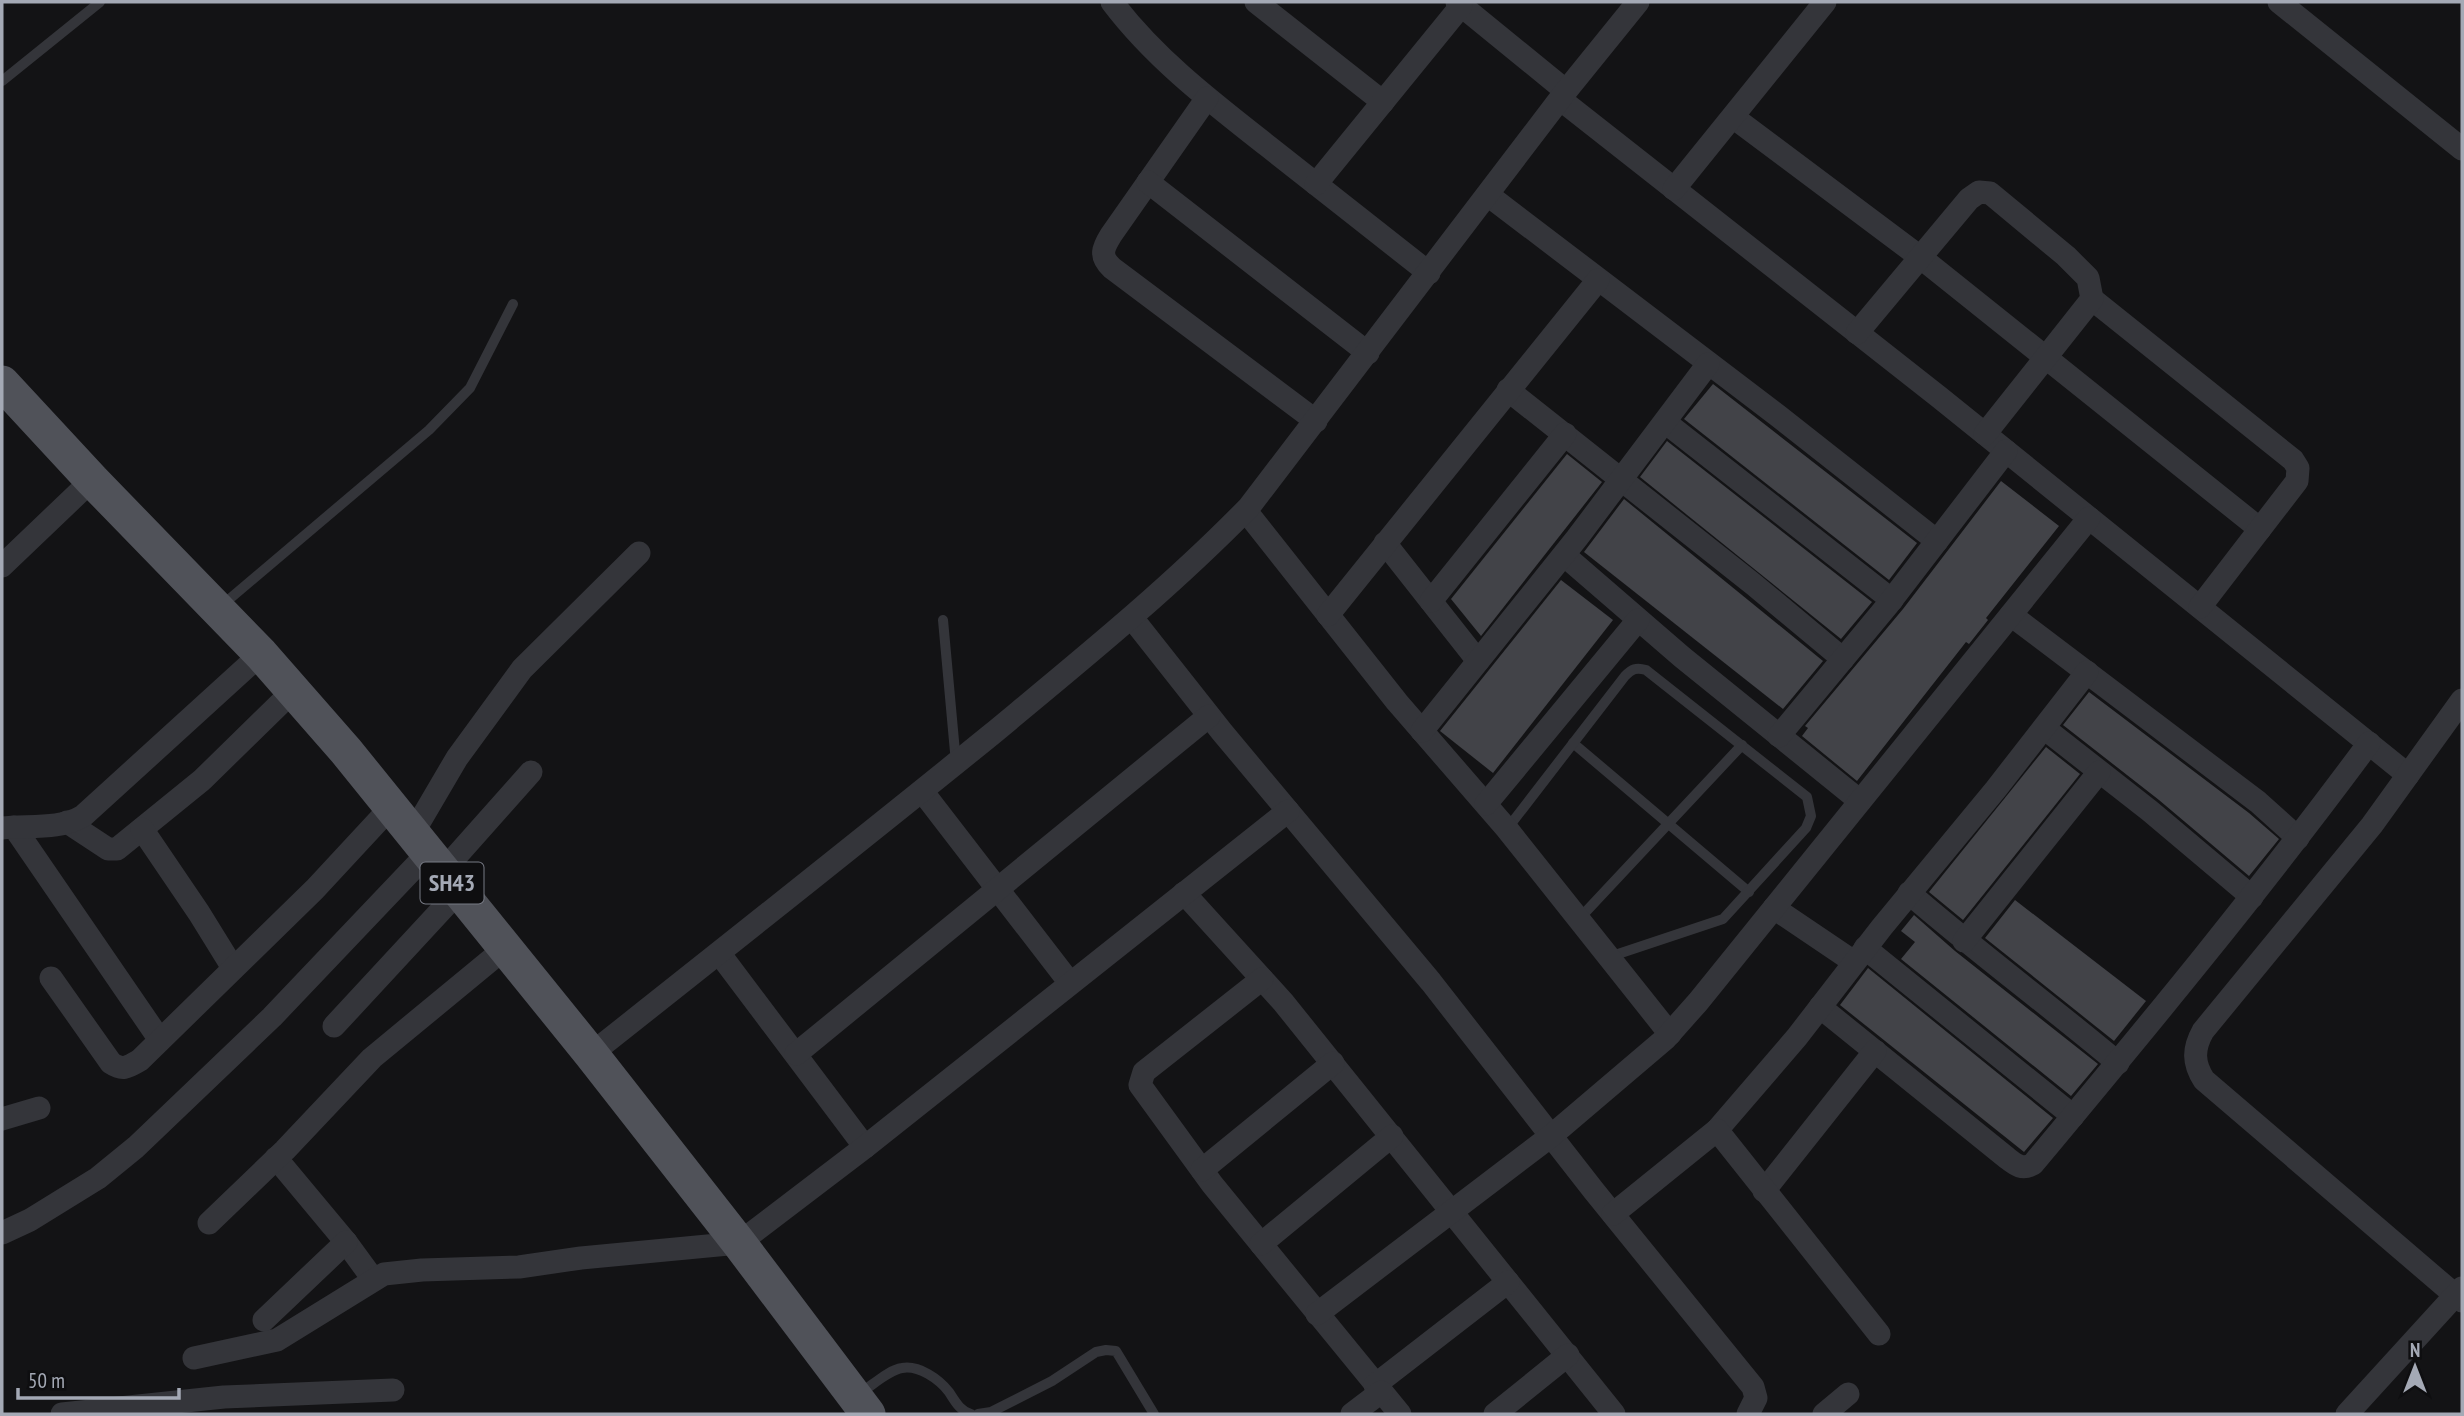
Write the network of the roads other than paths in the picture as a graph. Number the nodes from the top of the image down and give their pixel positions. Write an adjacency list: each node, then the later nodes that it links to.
1 (100, 2): 8 (lane)
2 (1112, 2): 10 (street)
3 (1256, 2): 11 (street)
4 (1638, 2): 9 (street)
5 (1825, 2): 12 (street)
6 (2279, 2): 13 (street)
7 (1459, 4): 9 (street); 11 (street)
8 (2, 81)
9 (1563, 95): 16 (street); 17 (street)
10 (1207, 98): 14 (street); 15 (street)
11 (1383, 102): 15 (street)
12 (1732, 117): 16 (street); 18 (street)
13 (2462, 149)
14 (1148, 182): 24 (street); 29 (street)
15 (1316, 184): 19 (street)
16 (1674, 189): 23 (street)
17 (1488, 195): 19 (street); 20 (street)
18 (1920, 257): 21 (street); 23 (street); 25 (street)
19 (1429, 273): 24 (street)
20 (1598, 280): 26 (street); 28 (street)
21 (2092, 299): 25 (street); 38 (street)
22 (513, 304): 47 (lane)
23 (1857, 333): 32 (street)
24 (1368, 353): 29 (street)
25 (2045, 357): 32 (street); 38 (street)
26 (1708, 364): 30 (street); 39 (street)
27 (2, 383): 34 (main road, SH43)
28 (1508, 390): 31 (street); 40 (street)
29 (1316, 421): 36 (street)
30 (1665, 422): 35 (street); 44 (street)
31 (1565, 434): 35 (street); 45 (street)
32 (1985, 434): 33 (street)
33 (2006, 451): 37 (street); 39 (street)
34 (92, 480): 43 (street); 47 (main road, SH43)
35 (1621, 480): 42 (street); 54 (street)
36 (1245, 510): 48 (street); 50 (street)
37 (2089, 518): 46 (street); 49 (street)
38 (2260, 529): 46 (street)
39 (1937, 541): 44 (street)
40 (1385, 543): 45 (street); 48 (street)
41 (639, 553): 80 (street)
42 (1563, 555): 52 (street); 55 (street)
43 (2, 566)
44 (1892, 600): 54 (street)
45 (1431, 601): 55 (street)
46 (2200, 607): 64 (street)
47 (218, 609): 53 (main road, SH43)
48 (1328, 615): 61 (street)
49 (2011, 615): 56 (street); 71 (street)
50 (1132, 618): 59 (street); 66 (street)
51 (943, 620): 66 (lane)
52 (1638, 620): 62 (street); 72 (street)
53 (261, 654): 57 (main road, SH43); 74 (street)
54 (1843, 659): 62 (street)
55 (1478, 661): 61 (street)
56 (2087, 672): 60 (street); 79 (street)
57 (293, 691): 77 (street); 80 (main road, SH43)
58 (2462, 700): 69 (street)
59 (1209, 716): 73 (street); 81 (street)
60 (2044, 728): 68 (street); 84 (street)
61 (1422, 731): 72 (street)
62 (1779, 736): 71 (street)
63 (1573, 743): 65 (lane); 75 (lane); 78 (lane)
64 (2369, 743): 69 (street); 79 (street)
65 (1742, 745): 75 (lane); 82 (lane)
66 (956, 763): 70 (street)
67 (531, 772): 80 (street)
68 (2099, 772): 85 (street); 88 (street)
69 (2408, 775): 125 (street)
70 (922, 791): 81 (street); 90 (street)
71 (1860, 801): 86 (street)
72 (1486, 804): 78 (street)
73 (1288, 811): 83 (street); 111 (street)
74 (67, 822): 76 (street); 77 (street)
75 (1668, 825): 82 (lane); 87 (lane)
76 (8, 828): 100 (street)
77 (142, 829): 93 (street)
78 (1507, 829): 87 (street)
79 (2298, 838): 85 (street)
80 (427, 851): 89 (main road, SH43); 93 (street); 98 (street); 119 (street)
81 (998, 889): 96 (street); 103 (street)
82 (1749, 892): 92 (lane)
83 (1184, 893): 95 (street); 96 (street)
84 (1909, 894): 88 (street); 91 (street)
85 (2252, 897): 105 (street)
86 (1774, 908): 91 (street); 99 (street)
87 (1579, 919): 92 (street)
88 (1964, 941): 105 (street)
89 (504, 949): 102 (main road, SH43); 113 (street)
90 (719, 953): 102 (street); 103 (street)
91 (1860, 955): 97 (street); 107 (street)
92 (1609, 957): 99 (street)
93 (233, 968): 100 (street)
94 (51, 978): 100 (street)
95 (1262, 979): 104 (street); 114 (street)
96 (1070, 983): 112 (street)
97 (1820, 1007): 101 (street); 109 (street)
98 (334, 1027)
99 (1670, 1034): 111 (street)
100 (160, 1040)
101 (1875, 1051): 107 (street); 115 (street)
102 (590, 1054): 121 (main road, SH43)
103 (796, 1054): 112 (street)
104 (1333, 1063): 110 (street); 114 (street)
105 (2118, 1063): 107 (street)
106 (39, 1108): 108 (street)
107 (2073, 1116)
108 (2, 1119)
109 (1717, 1130): 115 (street); 117 (street)
110 (1392, 1136): 116 (street); 122 (street)
111 (1551, 1136): 116 (street); 117 (street)
112 (865, 1147): 121 (street)
113 (276, 1158): 118 (street); 120 (street)
114 (1202, 1170): 122 (street)
115 (1764, 1191): 128 (street)
116 (1452, 1212): 124 (street); 126 (street)
117 (1613, 1214): 143 (street)
118 (209, 1223)
119 (2, 1233)
120 (346, 1242): 123 (street); 127 (street)
121 (739, 1243): 123 (street); 134 (main road, SH43)
122 (1261, 1244): 126 (street)
123 (373, 1279): 130 (street)
124 (1508, 1282): 129 (street); 131 (street)
125 (2460, 1295): 145 (street)
126 (1317, 1314): 131 (street)
127 (264, 1320)
128 (1879, 1334)
129 (1568, 1354): 141 (street); 142 (street)
130 (194, 1358)
131 (1378, 1388): 139 (street); 140 (street)
132 (393, 1390): 135 (street)
133 (1848, 1394): 144 (street)
134 (861, 1405): 136 (lane)
135 (62, 1414)
136 (971, 1414)
137 (978, 1414): 138 (lane)
138 (1154, 1414)
139 (1352, 1414)
140 (1400, 1414)
141 (1495, 1414)
142 (1614, 1414)
143 (1748, 1414)
144 (1824, 1414)
145 (2347, 1414)

